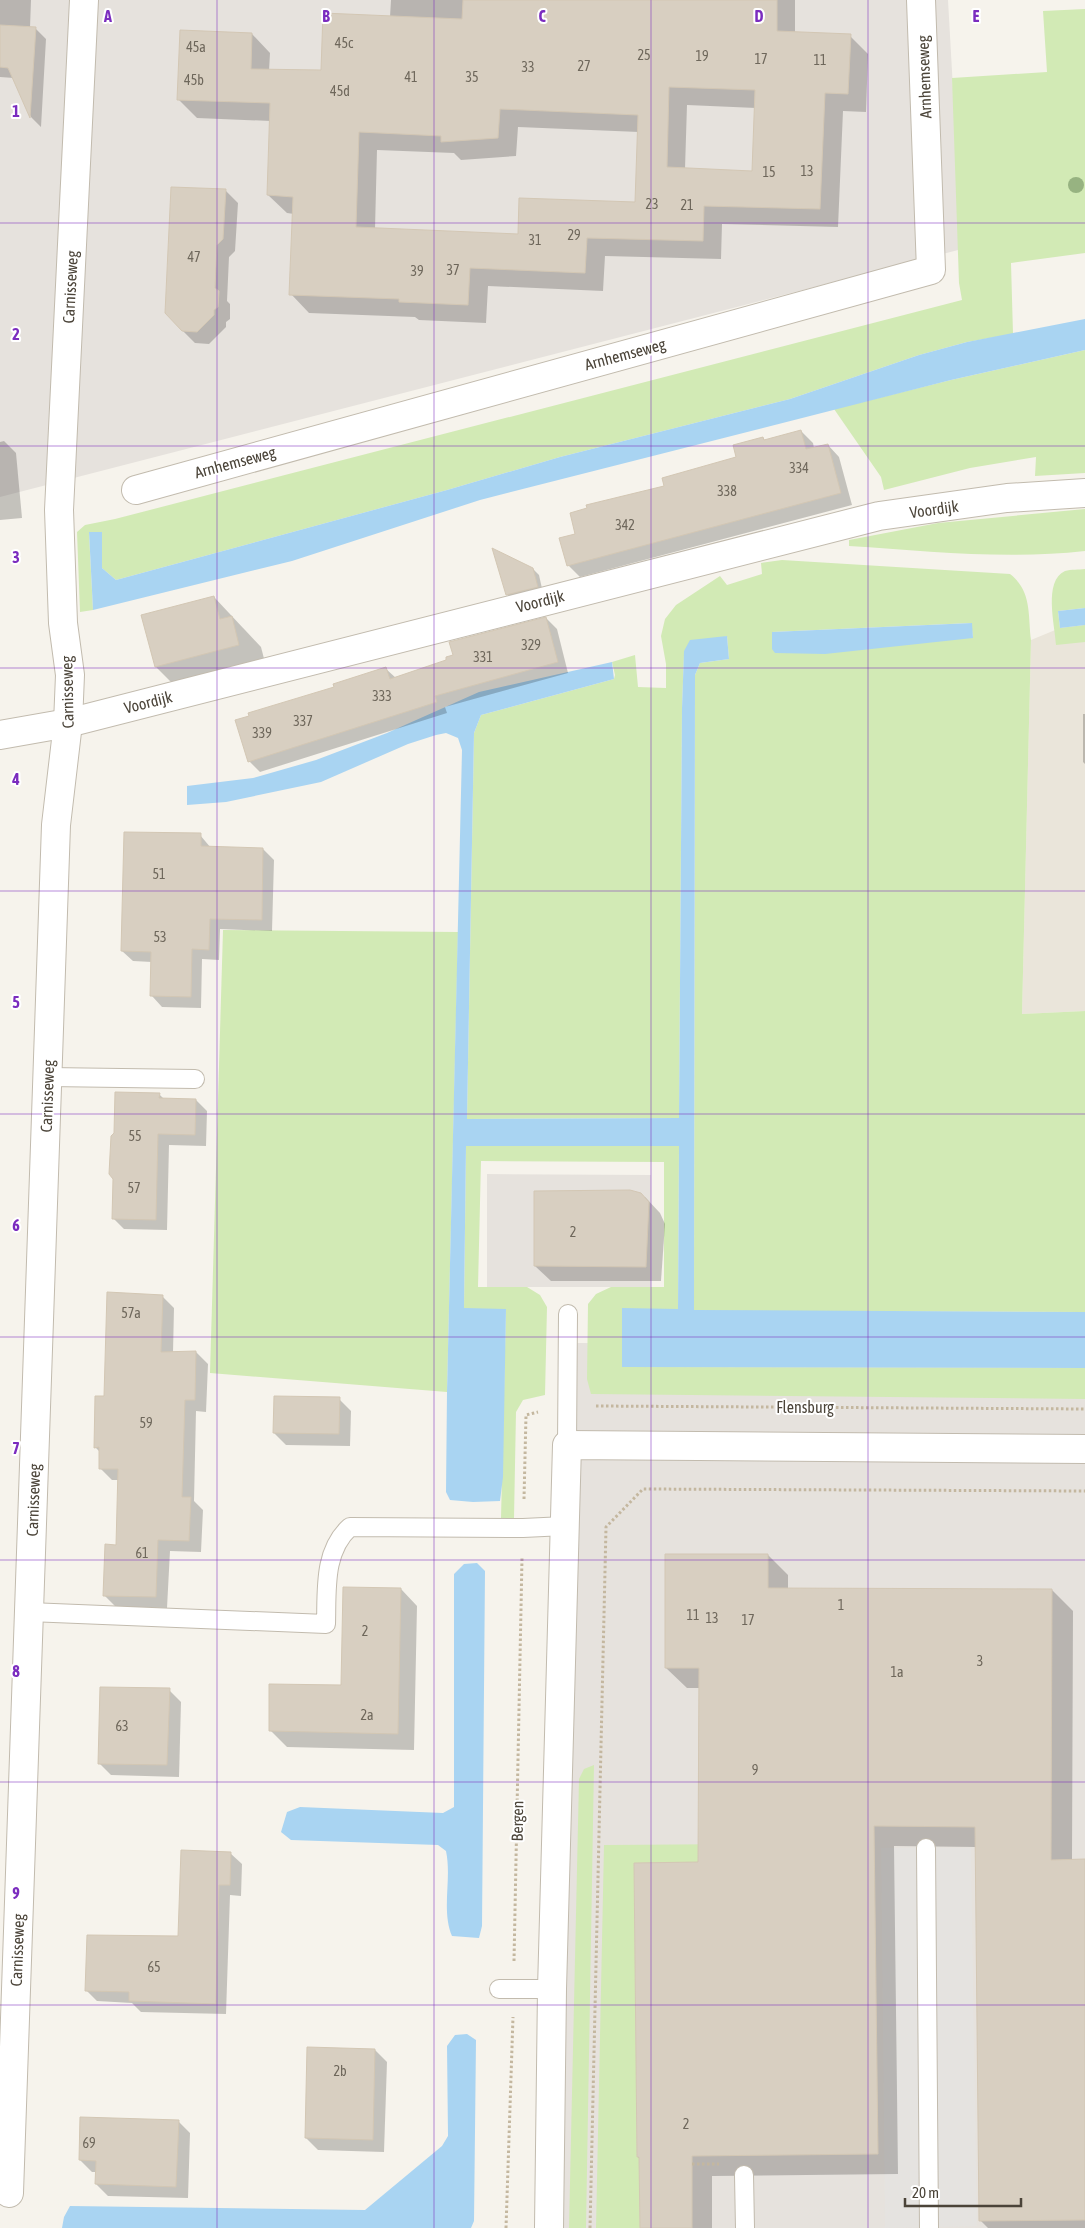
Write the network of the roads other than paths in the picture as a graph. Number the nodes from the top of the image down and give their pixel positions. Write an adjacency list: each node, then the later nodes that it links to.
1 (84, 0): 5 (street, Carnisseweg)
2 (921, 0): 3 (street, Arnhemseweg)
3 (136, 490)
4 (1085, 493): 5 (street, Voordijk)
5 (68, 723): 6 (street, Voordijk); 7 (street, Carnisseweg)
6 (0, 735)
7 (48, 1077): 8 (lane); 13 (street, Carnisseweg)
8 (195, 1079)
9 (568, 1314): 10 (lane)
10 (567, 1446): 11 (street); 12 (street)
11 (1085, 1449)
12 (565, 1526): 13 (lane); 16 (street)
13 (29, 1612): 18 (street, Carnisseweg)
14 (926, 1848): 21 (lane)
15 (507, 1989): 16 (lane)
16 (552, 1989): 19 (street)
17 (744, 2175): 20 (lane)
18 (9, 2193)
19 (549, 2228)
20 (745, 2228)
21 (929, 2228)

